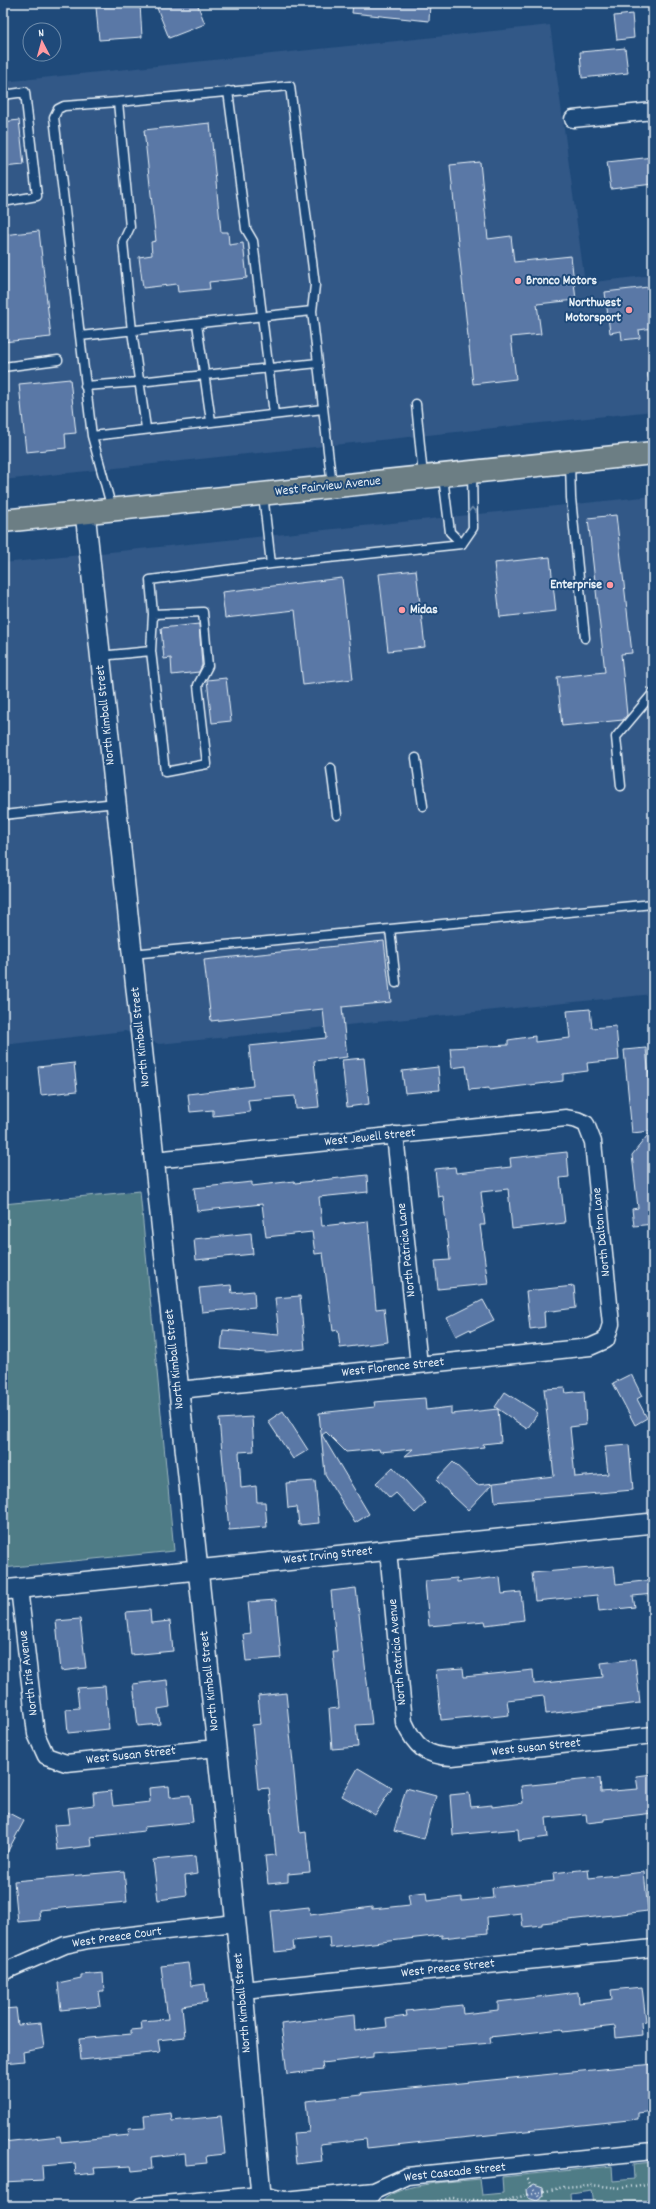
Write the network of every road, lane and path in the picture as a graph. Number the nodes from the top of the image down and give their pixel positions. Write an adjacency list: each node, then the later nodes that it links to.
1 (228, 91): 3 (lane); 7 (lane); 8 (lane)
2 (3, 95): 6 (lane)
3 (118, 102): 10 (lane); 11 (lane)
4 (653, 111): 5 (street)
5 (573, 119)
6 (3, 202)
7 (312, 311): 8 (lane); 13 (lane)
8 (262, 317): 9 (lane); 15 (lane)
9 (197, 324): 10 (lane); 17 (lane)
10 (132, 331): 11 (lane); 19 (lane)
11 (80, 336): 20 (lane)
12 (58, 360): 14 (lane)
13 (318, 363): 15 (lane); 22 (lane)
14 (3, 367)
15 (268, 368): 17 (lane); 23 (lane)
16 (653, 373): 18 (lane)
17 (204, 376): 19 (lane); 24 (lane)
18 (653, 376)
19 (139, 382): 20 (lane); 25 (lane)
20 (85, 386): 26 (lane)
21 (416, 404): 30 (lane)
22 (323, 409): 23 (lane); 31 (lane)
23 (274, 414): 24 (lane)
24 (211, 421): 25 (lane)
25 (146, 428): 26 (lane)
26 (92, 436): 33 (lane)
27 (653, 453): 28 (main road, West Fairview Avenue)
28 (570, 462): 29 (main road, West Fairview Avenue); 39 (lane)
29 (472, 472): 30 (main road, West Fairview Avenue); 36 (lane, one-way to 29)
30 (432, 476): 31 (main road, West Fairview Avenue); 36 (lane)
31 (332, 486): 32 (main road, West Fairview Avenue)
32 (263, 494): 33 (main road, West Fairview Avenue); 37 (lane)
33 (112, 509): 34 (main road, West Fairview Avenue)
34 (85, 512): 35 (main road, West Fairview Avenue); 41 (street, North Kimball Street)
35 (3, 521)
36 (462, 544): 37 (lane)
37 (271, 564): 38 (lane)
38 (153, 614): 40 (lane); 40 (lane)
39 (585, 638)
40 (151, 651): 41 (lane)
41 (100, 656): 46 (street, North Kimball Street)
42 (653, 693): 45 (lane)
43 (416, 758): 47 (lane)
44 (331, 768): 49 (lane)
45 (621, 786)
46 (116, 803): 48 (lane); 52 (street, North Kimball Street)
47 (423, 806)
48 (3, 815)
49 (337, 815)
50 (653, 904): 51 (lane)
51 (390, 929): 52 (lane); 53 (lane)
52 (132, 954): 56 (street, North Kimball Street)
53 (396, 983)
54 (586, 1124): 55 (street, West Jewell Street); 57 (street, North Dalton Lane)
55 (395, 1135): 56 (street, West Jewell Street); 58 (street, North Patricia Lane)
56 (154, 1160): 59 (street, North Kimball Street)
57 (606, 1340): 58 (street, West Florence Street)
58 (419, 1365): 59 (street, West Florence Street)
59 (179, 1390): 62 (street, North Kimball Street)
60 (653, 1523): 61 (street, West Irving Street)
61 (388, 1550): 62 (street, West Irving Street); 66 (street, North Patricia Avenue)
62 (198, 1569): 63 (street, West Irving Street); 65 (street, North Kimball Street)
63 (11, 1589): 67 (street, North Iris Avenue)
64 (653, 1735): 66 (street, West Susan Street)
65 (217, 1748): 67 (street, West Susan Street); 68 (street, North Kimball Street)
66 (421, 1749)
67 (46, 1756)
68 (235, 1923): 70 (street, West Preece Court); 71 (street, North Kimball Street)
69 (653, 1948): 71 (street, West Preece Street)
70 (3, 1972)
71 (243, 1990): 77 (street, North Kimball Street)
72 (653, 2151): 73 (street, West Cascade Street)
73 (523, 2165): 75 (street, West Cascade Street); 76 (path)
74 (653, 2183): 76 (path)
75 (374, 2191): 77 (street, West Cascade Street); 79 (street)
76 (536, 2194): 80 (path); 81 (path)
77 (262, 2200): 78 (street, West Cascade Street)
78 (140, 2206)
79 (367, 2206)
80 (414, 2206)
81 (545, 2206)

